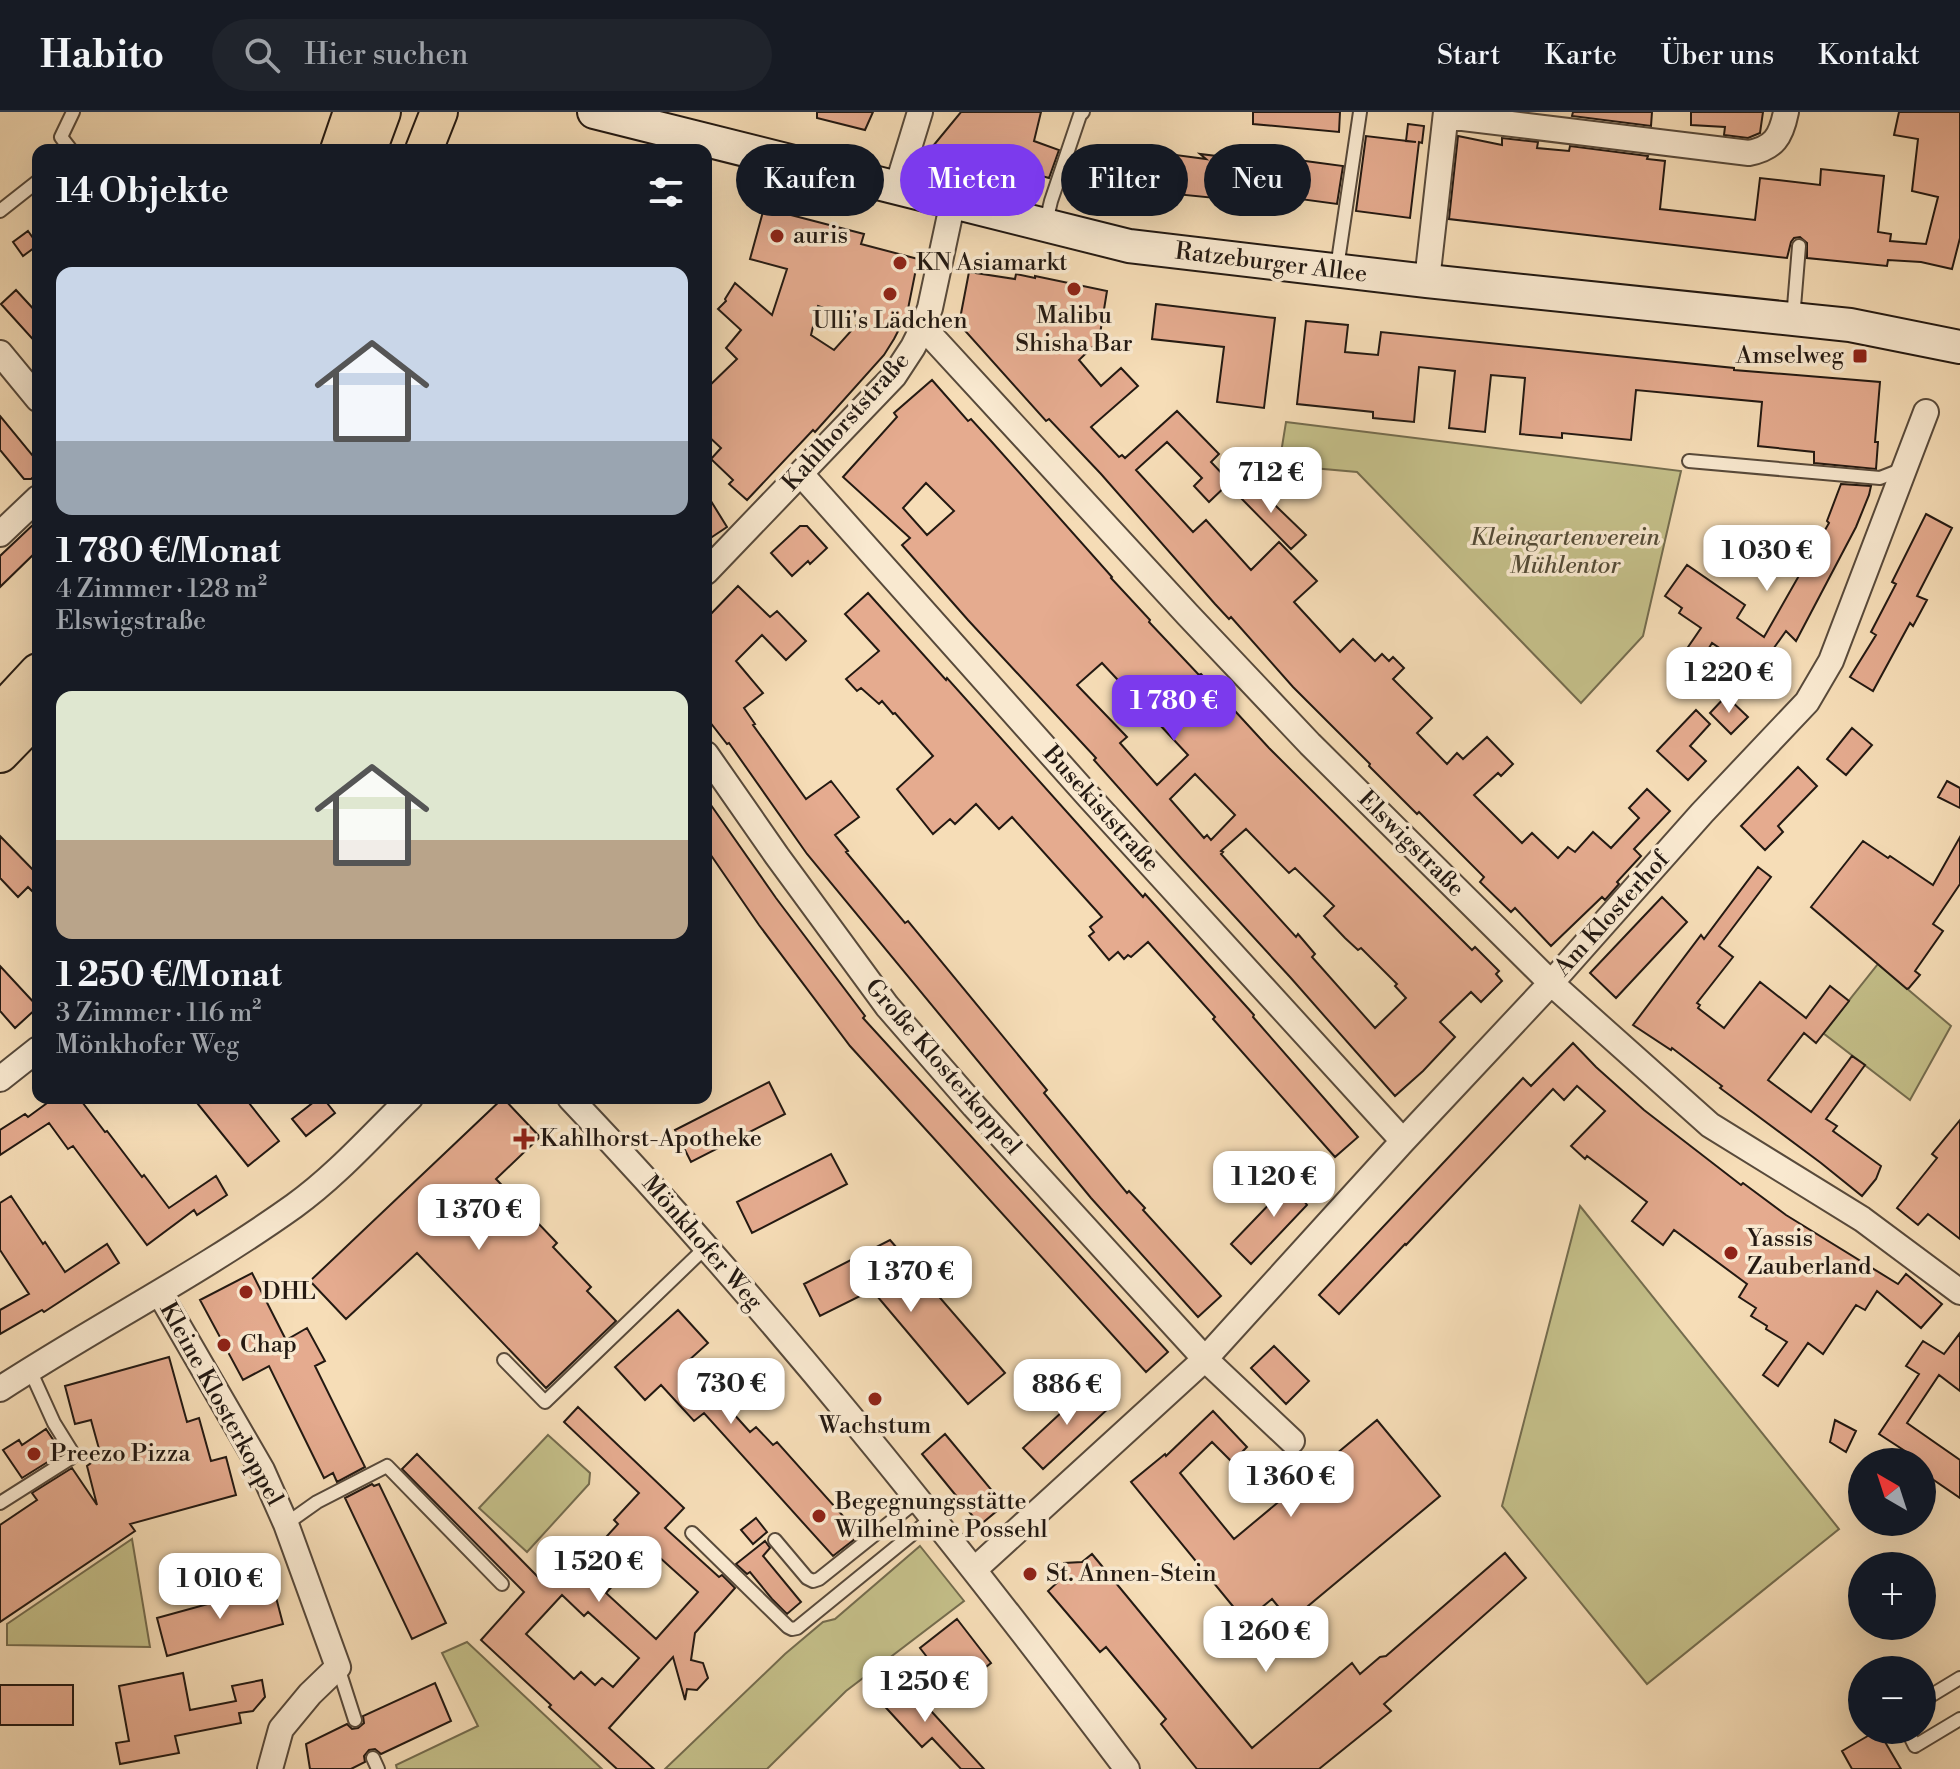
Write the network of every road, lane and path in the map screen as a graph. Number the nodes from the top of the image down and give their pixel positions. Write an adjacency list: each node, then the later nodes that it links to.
1 (73, 112): 12 (lane)
2 (352, 112): 13 (main road)
3 (382, 112): 14 (main road)
4 (404, 112): 15 (main road)
5 (439, 112): 16 (main road)
6 (594, 112): 18 (main road, Ratzeburger Allee)
7 (920, 112): 18 (street)
8 (1083, 112): 23 (lane)
9 (1360, 112): 25 (lane)
10 (1786, 112): 11 (street)
11 (1446, 114): 26 (street)
12 (66, 144)
13 (341, 144)
14 (370, 144)
15 (394, 144)
16 (426, 144)
17 (32, 186): 20 (lane)
18 (897, 187): 19 (main road, Ratzeburger Allee)
19 (900, 188)
20 (0, 211)
21 (950, 216): 28 (street, Kahlhorststraße)
22 (1010, 216): 23 (main road, Ratzeburger Allee)
23 (1045, 225): 25 (main road, Ratzeburger Allee)
24 (1799, 246): 27 (lane)
25 (1337, 271): 26 (main road, Ratzeburger Allee)
26 (1427, 281): 27 (main road, Ratzeburger Allee)
27 (1793, 319): 29 (main road, Ratzeburger Allee)
28 (923, 327): 35 (street, Kahlhorststraße); 44 (street, Elswigstraße)
29 (1958, 340)
30 (0, 353): 31 (street)
31 (32, 392)
32 (1926, 412): 34 (street, Am Klosterhof)
33 (1689, 461): 34 (lane)
34 (1904, 469): 44 (street, Am Klosterhof)
35 (801, 474): 38 (street, Kahlhorststraße); 49 (street, Busekiststraße)
36 (32, 504): 37 (street)
37 (0, 534)
38 (712, 566)
39 (32, 678): 40 (main road)
40 (0, 713)
41 (32, 721): 42 (main road)
42 (0, 754)
43 (712, 763): 53 (street, Große Klosterkoppel)
44 (1551, 983): 49 (street, Am Klosterhof); 51 (street, Elswigstraße)
45 (32, 1054): 46 (street)
46 (0, 1079)
47 (404, 1104): 52 (street)
48 (575, 1104): 50 (street, Mönkhofer Weg)
49 (1403, 1141): 53 (street, Am Klosterhof)
50 (706, 1247): 54 (lane); 59 (street, Mönkhofer Weg)
51 (1960, 1292)
52 (160, 1294): 55 (street); 60 (street, Kleine Klosterkoppel)
53 (1205, 1359): 57 (street); 63 (street, Am Klosterhof)
54 (504, 1360)
55 (30, 1370): 56 (street); 58 (lane)
56 (0, 1389)
57 (1292, 1441)
58 (0, 1503)
59 (925, 1509): 61 (lane); 62 (lane); 63 (street, Mönkhofer Weg)
60 (286, 1524): 64 (lane); 65 (street, Kleine Klosterkoppel)
61 (692, 1533)
62 (775, 1540)
63 (974, 1570): 72 (street, Mönkhofer Weg)
64 (502, 1584)
65 (338, 1667): 69 (lane); 71 (street)
66 (1960, 1678): 67 (lane)
67 (1936, 1693)
68 (1960, 1719): 70 (lane)
69 (355, 1720)
70 (1936, 1733)
71 (270, 1769)
72 (1127, 1769)

